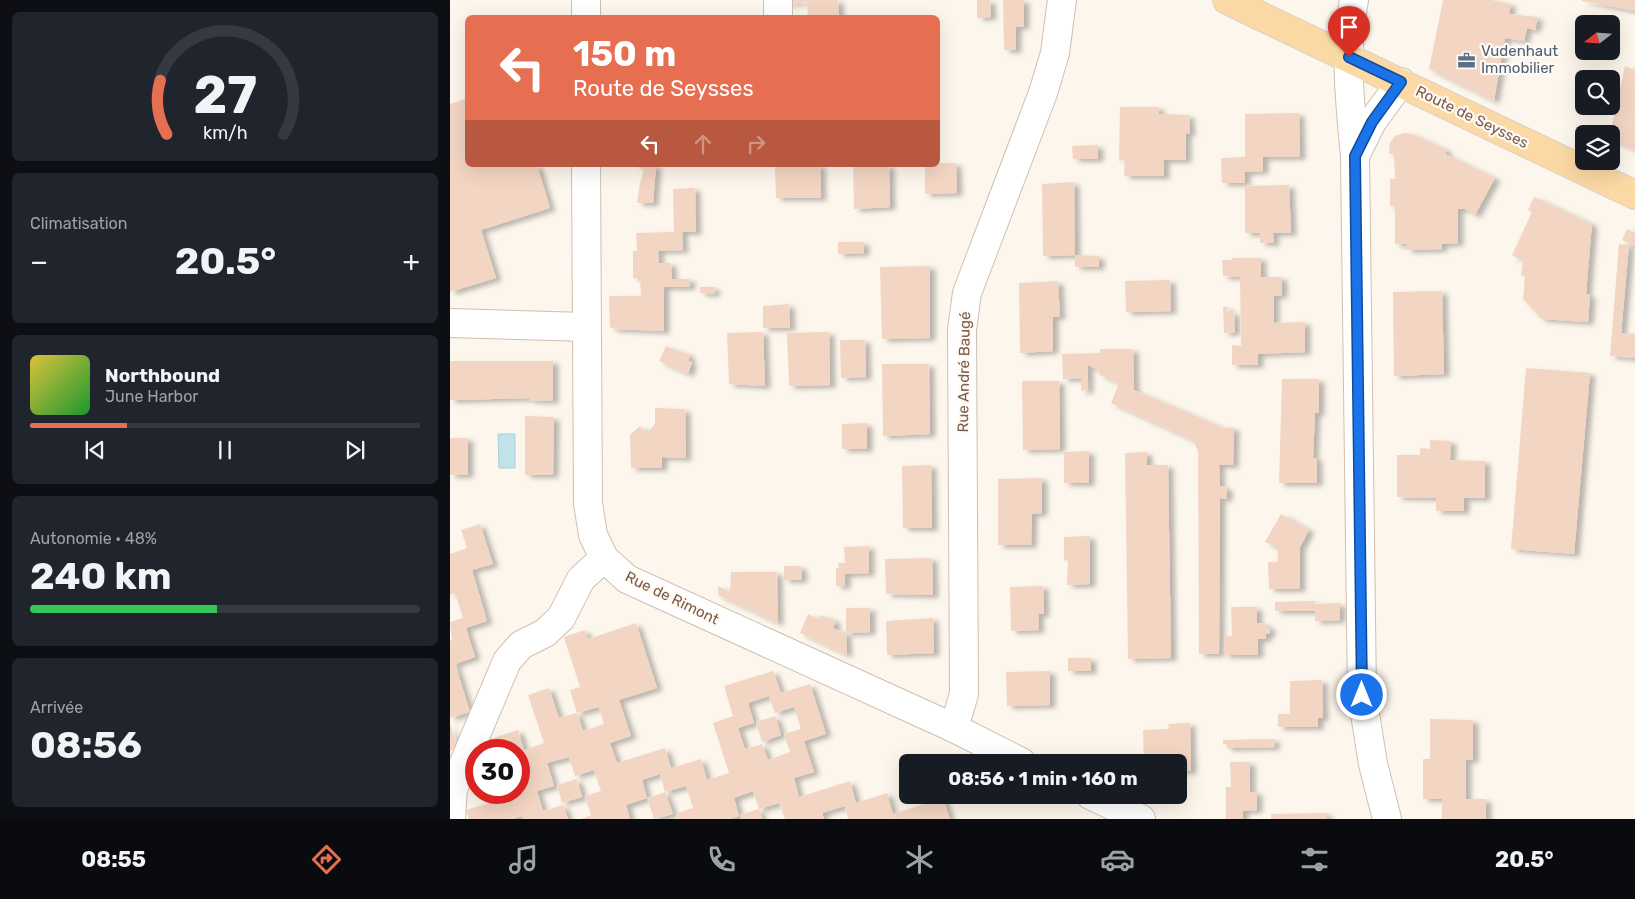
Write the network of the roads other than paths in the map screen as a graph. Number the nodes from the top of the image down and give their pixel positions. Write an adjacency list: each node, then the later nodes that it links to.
1 (586, 0): 6 (street)
2 (778, 0): 7 (street)
3 (1062, 0): 16 (street, Rue André Baugé)
4 (1227, 0): 8 (main road, Route de Seysses)
5 (1354, 0): 8 (street)
6 (586, 15)
7 (778, 15)
8 (1349, 57): 9 (main road, Route de Seysses); 10 (street)
9 (1401, 82): 10 (street); 12 (main road, Route de Seysses)
10 (1355, 156): 21 (street)
11 (586, 167): 14 (street, Rue de Rimont)
12 (1635, 195)
13 (450, 323): 14 (street)
14 (586, 327): 15 (street, Rue de Rimont)
15 (604, 558): 16 (street, Rue de Rimont); 19 (street)
16 (954, 728): 17 (street, Rue de Rimont)
17 (1005, 754)
18 (1109, 804): 20 (street)
19 (451, 819)
20 (1141, 819)
21 (1387, 819)

